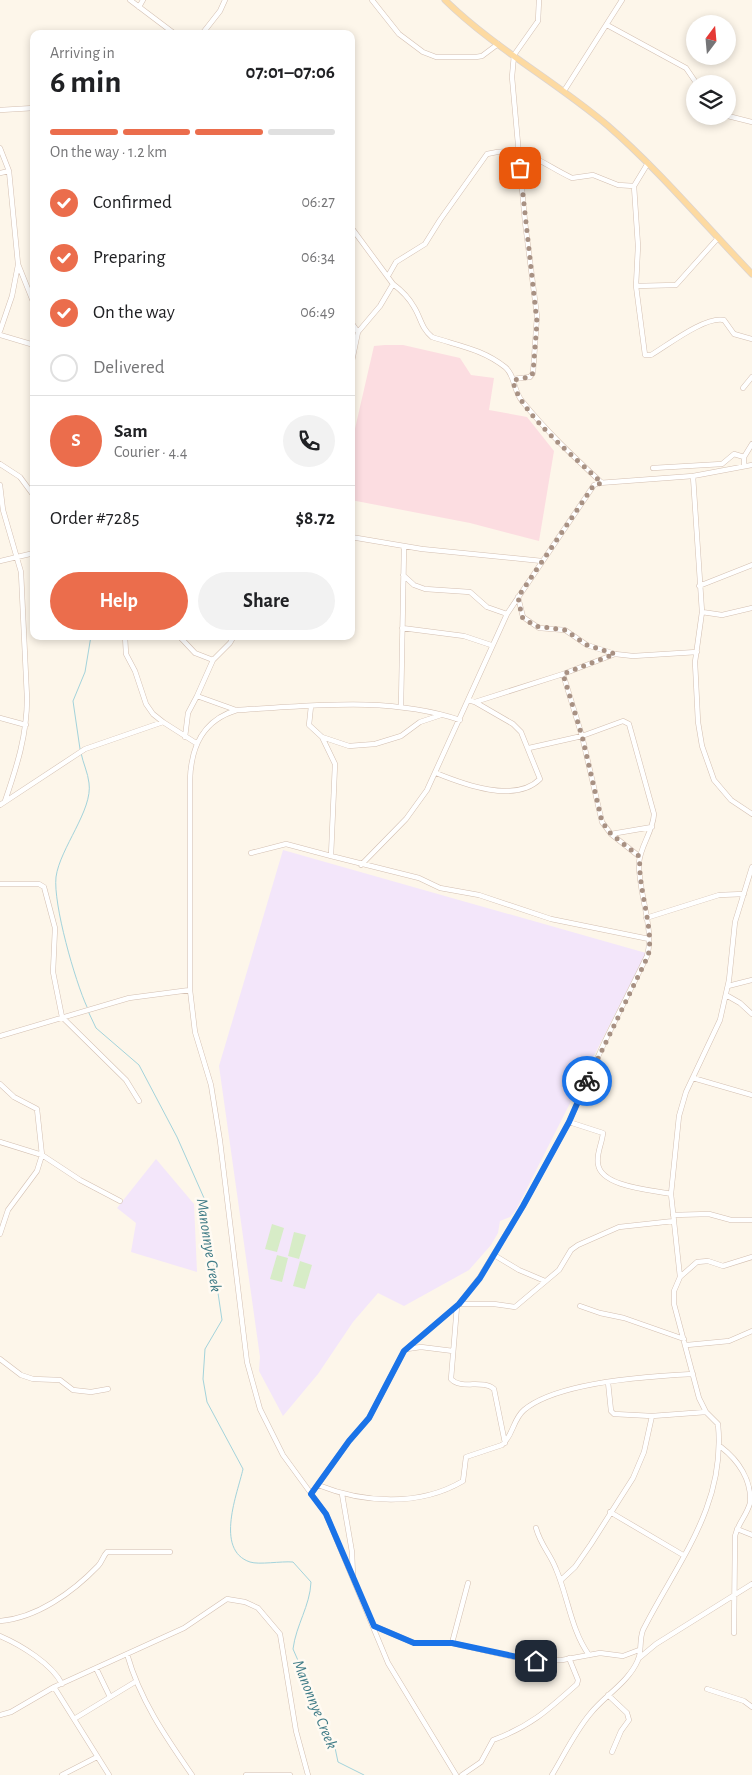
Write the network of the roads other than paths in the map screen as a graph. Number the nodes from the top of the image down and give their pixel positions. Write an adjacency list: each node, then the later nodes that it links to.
1 (130, 0): 8 (street)
2 (143, 0): 8 (street)
3 (224, 0): 11 (street)
4 (372, 0): 12 (street)
5 (445, 0): 12 (main road)
6 (539, 0): 13 (street)
7 (622, 0): 9 (street)
8 (138, 7): 10 (street)
9 (607, 25): 14 (street); 15 (street)
10 (170, 30)
11 (205, 30)
12 (498, 44): 13 (main road)
13 (514, 55): 15 (main road); 21 (street)
14 (691, 75)
15 (564, 91): 22 (main road)
16 (30, 108): 17 (street)
17 (0, 110)
18 (736, 118): 19 (street)
19 (752, 122)
20 (0, 148): 23 (street)
21 (518, 151): 25 (street); 30 (street); 42 (street)
22 (648, 163): 25 (street); 27 (main road)
23 (9, 171): 24 (street); 28 (street)
24 (0, 173)
25 (634, 186): 32 (street)
26 (355, 232): 30 (street)
27 (718, 238): 29 (main road); 32 (street)
28 (18, 264): 33 (street); 35 (street)
29 (752, 274)
30 (388, 276): 31 (street)
31 (393, 284): 36 (street); 42 (street)
32 (636, 286): 38 (street)
33 (30, 294)
34 (355, 328): 36 (street)
35 (0, 331)
36 (358, 332): 40 (street)
37 (0, 335): 39 (street)
38 (752, 339)
39 (30, 344)
40 (355, 347)
41 (752, 376): 43 (street)
42 (513, 380): 51 (street)
43 (743, 388)
44 (752, 444): 45 (street)
45 (744, 457): 48 (street); 49 (street)
46 (0, 464): 53 (street)
47 (752, 464): 48 (street)
48 (744, 466): 50 (street)
49 (653, 468)
50 (693, 476): 51 (street); 62 (street)
51 (602, 483): 59 (street)
52 (0, 485): 57 (street)
53 (30, 491)
54 (355, 538): 55 (street)
55 (404, 547): 59 (street); 61 (street)
56 (30, 554): 57 (street)
57 (17, 557): 58 (street); 86 (street)
58 (0, 561)
59 (542, 561): 63 (street)
60 (752, 565): 62 (street)
61 (403, 575): 66 (street); 67 (street)
62 (699, 586): 65 (street)
63 (518, 597): 66 (street); 73 (street)
64 (752, 608): 65 (street)
65 (702, 612): 72 (street)
66 (507, 614): 71 (street)
67 (402, 628): 71 (street); 80 (street)
68 (125, 640): 85 (street)
69 (183, 640): 74 (street)
70 (232, 640): 74 (street)
71 (491, 645): 77 (street)
72 (697, 652): 73 (street); 95 (street)
73 (615, 654): 75 (street)
74 (213, 660): 76 (street)
75 (563, 674): 78 (street); 87 (street)
76 (197, 696): 81 (street); 88 (street)
77 (468, 700): 78 (street); 84 (street)
78 (475, 702): 91 (street)
79 (311, 706): 80 (street); 81 (street); 89 (street)
80 (401, 706): 82 (street)
81 (237, 710): 90 (street)
82 (443, 714): 84 (street); 89 (street)
83 (0, 718): 86 (street)
84 (460, 720): 92 (street)
85 (164, 722): 88 (street); 93 (street)
86 (26, 725): 93 (street)
87 (582, 736): 91 (street); 96 (street); 97 (street)
88 (185, 737): 90 (street)
89 (322, 737): 99 (street)
90 (196, 743): 109 (street)
91 (529, 748): 92 (street)
92 (436, 773): 101 (street)
93 (5, 800): 94 (street)
94 (0, 805)
95 (752, 814)
96 (652, 827): 97 (street); 100 (street)
97 (611, 834): 100 (street)
98 (251, 853): 99 (street)
99 (331, 856): 101 (street)
100 (640, 857): 105 (street)
101 (360, 865): 106 (street)
102 (752, 867): 104 (street)
103 (0, 884): 112 (street)
104 (744, 894): 105 (street); 108 (street)
105 (646, 918): 106 (street)
106 (649, 939): 118 (street)
107 (752, 980): 108 (street)
108 (728, 986): 110 (street)
109 (190, 990): 112 (street); 147 (street)
110 (726, 995): 111 (street); 114 (street)
111 (752, 1014)
112 (62, 1017): 113 (street); 117 (street)
113 (0, 1036)
114 (693, 1078): 116 (street); 121 (street)
115 (0, 1084): 120 (street)
116 (752, 1094)
117 (139, 1100)
118 (569, 1122): 121 (street); 127 (street)
119 (0, 1142): 120 (street)
120 (42, 1155): 122 (street); 126 (street)
121 (671, 1194): 123 (street)
122 (120, 1201)
123 (673, 1215): 124 (street); 125 (street)
124 (752, 1220)
125 (674, 1221): 129 (street); 130 (street)
126 (0, 1234)
127 (494, 1255): 130 (street); 131 (street)
128 (752, 1257): 129 (street)
129 (680, 1276): 134 (street)
130 (545, 1281): 131 (street)
131 (458, 1305): 136 (street); 137 (street)
132 (580, 1306): 134 (street)
133 (752, 1331): 135 (street)
134 (684, 1339): 135 (street)
135 (686, 1345): 139 (street)
136 (406, 1349): 137 (street); 146 (street)
137 (453, 1351): 144 (street)
138 (0, 1359): 141 (street)
139 (693, 1374): 140 (street); 142 (street)
140 (608, 1382): 143 (street); 144 (street)
141 (108, 1390)
142 (706, 1412): 143 (street); 145 (street)
143 (652, 1416): 150 (street)
144 (505, 1443): 148 (street)
145 (721, 1447): 149 (street); 155 (street)
146 (318, 1485): 147 (street); 148 (street)
147 (311, 1494): 156 (street)
148 (342, 1494): 156 (street)
149 (750, 1509): 152 (street)
150 (610, 1512): 155 (street); 157 (street)
151 (536, 1528): 157 (street)
152 (737, 1528): 153 (street); 160 (street)
153 (752, 1535)
154 (170, 1552): 161 (street)
155 (684, 1554): 166 (street)
156 (353, 1579): 162 (street)
157 (561, 1580): 168 (street)
158 (468, 1583): 165 (street)
159 (752, 1584): 160 (street)
160 (734, 1596): 163 (street); 170 (street)
161 (0, 1621)
162 (374, 1626): 165 (street); 190 (street)
163 (734, 1634)
164 (0, 1636): 173 (street)
165 (452, 1643): 169 (street)
166 (639, 1650): 168 (street); 170 (street)
167 (127, 1654): 171 (street); 172 (street); 189 (street)
168 (589, 1655): 169 (street)
169 (569, 1658): 191 (street)
170 (638, 1659): 176 (street)
171 (96, 1668): 173 (street); 177 (street)
172 (135, 1682): 177 (street); 186 (street)
173 (62, 1684): 174 (street)
174 (54, 1687): 179 (street); 180 (street)
175 (707, 1689): 178 (street)
176 (608, 1695): 181 (street); 192 (street)
177 (110, 1696): 180 (street)
178 (752, 1706)
179 (0, 1715)
180 (74, 1719): 182 (street)
181 (612, 1752)
182 (97, 1757): 184 (street); 185 (street)
183 (256, 1774): 187 (street); 188 (street)
184 (62, 1775)
185 (109, 1775)
186 (192, 1775)
187 (246, 1775)
188 (290, 1775)
189 (308, 1775)
190 (456, 1775)
191 (462, 1775)
192 (552, 1775)

